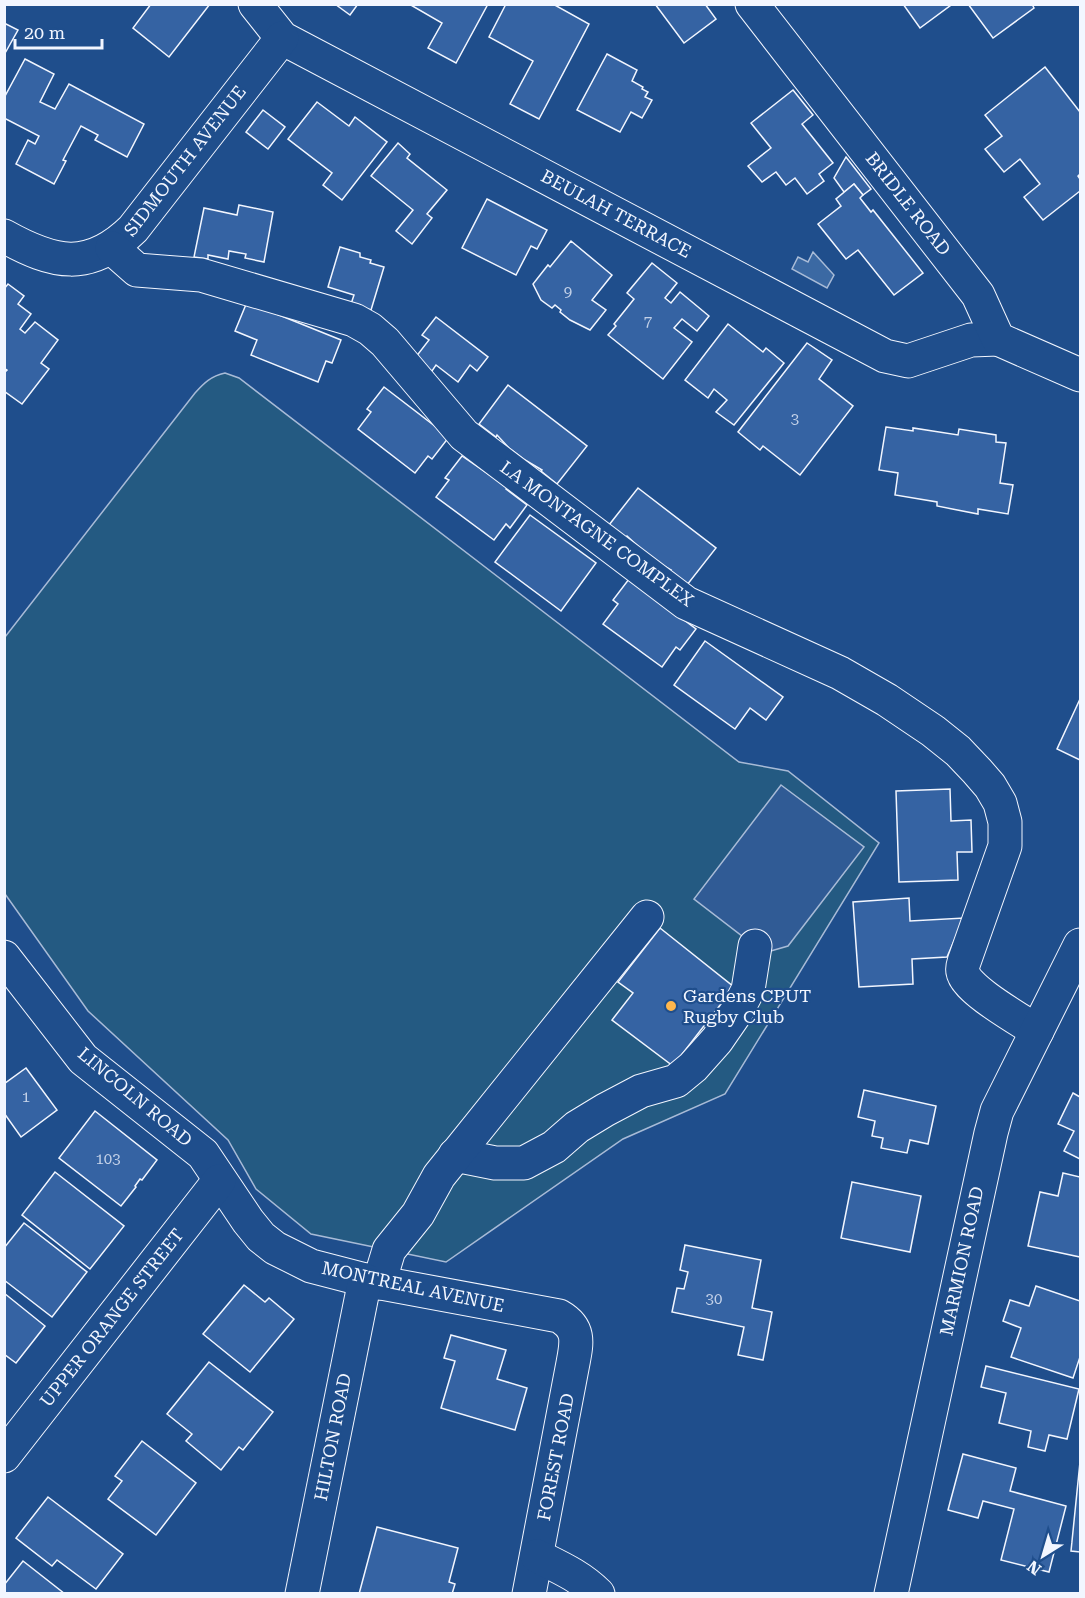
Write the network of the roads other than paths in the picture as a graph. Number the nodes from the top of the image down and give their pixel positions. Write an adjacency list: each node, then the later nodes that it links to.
1 (255, 4): 3 (street, BEULAH TERRACE)
2 (753, 4): 6 (street, BRIDLE ROAD)
3 (282, 38): 5 (street, SIDMOUTH AVENUE); 6 (street, BEULAH TERRACE)
4 (4, 236): 5 (street, SIDMOUTH AVENUE)
5 (112, 248): 12 (street, LA MONTAGNE COMPLEX)
6 (998, 339): 7 (street)
7 (1080, 375)
8 (646, 917): 13 (street, HILTON ROAD)
9 (1080, 945): 12 (street, MARMION ROAD)
10 (755, 946): 13 (street)
11 (4, 957): 14 (street, LINCOLN ROAD)
12 (1037, 1031): 22 (street, MARMION ROAD)
13 (456, 1155): 15 (street, HILTON ROAD)
14 (219, 1181): 15 (street, MONTREAL AVENUE); 17 (street, UPPER ORANGE STREET)
15 (372, 1282): 16 (street, MONTREAL AVENUE); 19 (street, HILTON ROAD)
16 (570, 1322): 18 (street, FOREST ROAD)
17 (10, 1437)
18 (537, 1556): 20 (street, FOREST ROAD); 21 (street)
19 (302, 1593)
20 (529, 1593)
21 (598, 1593)
22 (891, 1593)

